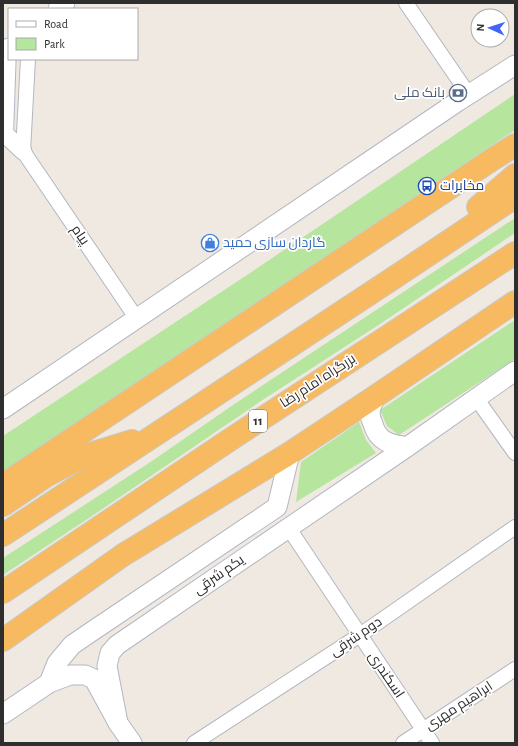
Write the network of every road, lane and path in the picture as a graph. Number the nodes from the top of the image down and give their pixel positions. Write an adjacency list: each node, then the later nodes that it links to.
1 (406, 3): 5 (street)
2 (8, 60): 6 (street, پیام)
3 (28, 60): 8 (street)
4 (515, 65): 5 (main road)
5 (469, 95): 14 (main road)
6 (5, 133): 8 (street, پیام)
7 (515, 145): 23 (highway)
8 (23, 151): 14 (street, پیام)
9 (515, 175): 12 (highway)
10 (515, 196): 12 (highway)
11 (515, 253): 28 (highway, بزرگراه امام رضا / 11)
12 (395, 277): 19 (highway)
13 (515, 302): 16 (highway)
14 (137, 319): 18 (main road)
15 (515, 371): 17 (main road, یکم شرقی)
16 (376, 396): 20 (main road); 21 (highway)
17 (476, 398): 20 (main road, یکم شرقی); 22 (street)
18 (3, 409)
19 (156, 434): 24 (highway); 27 (highway)
20 (407, 447): 25 (main road, یکم شرقی)
21 (290, 452): 30 (highway); 32 (main road)
22 (515, 453)
23 (3, 485)
24 (3, 505)
25 (288, 527): 29 (street, اسکندری); 34 (main road, یکم شرقی)
26 (515, 528): 29 (street, دوم شرقی)
27 (3, 535)
28 (3, 592)
29 (360, 635): 35 (street, اسکندری); 37 (street, دوم شرقی)
30 (3, 640)
31 (515, 669): 35 (street, ابراهیم مهری)
32 (49, 683): 33 (main road); 34 (main road)
33 (3, 714)
34 (118, 723): 36 (main road)
35 (423, 730): 38 (street, ابراهیم مهری); 39 (street, اسکندری)
36 (132, 743)
37 (194, 743)
38 (403, 743)
39 (432, 743)

